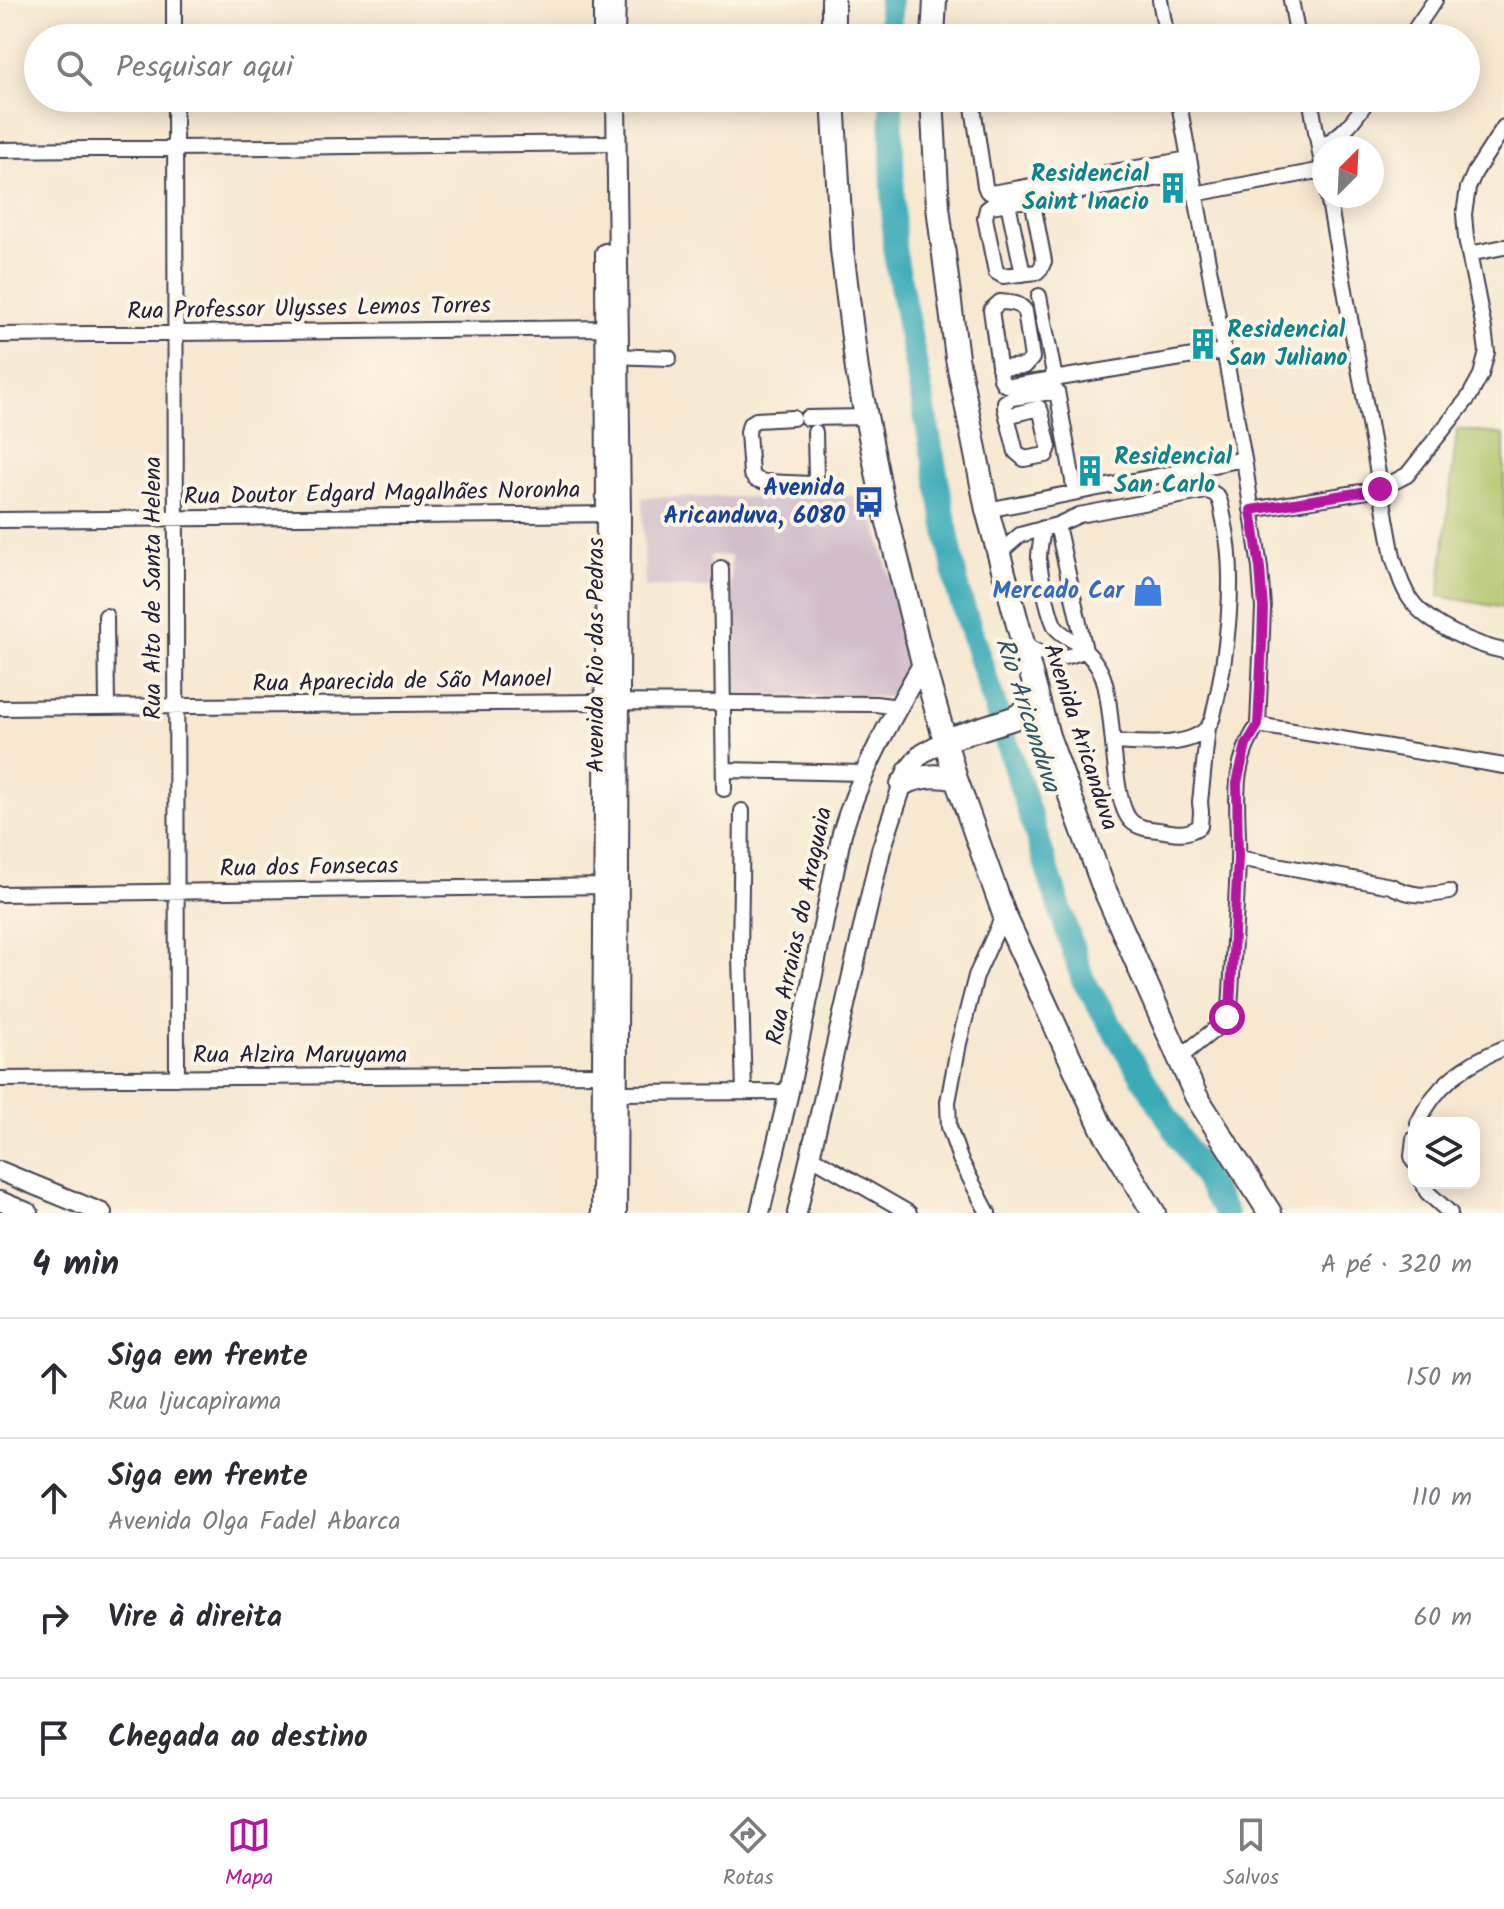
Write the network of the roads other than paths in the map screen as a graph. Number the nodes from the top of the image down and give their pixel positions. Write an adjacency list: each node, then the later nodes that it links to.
1 (174, 0): 9 (street)
2 (603, 0): 10 (main road)
3 (616, 0): 11 (main road)
4 (833, 0): 12 (highway)
5 (935, 0): 13 (highway)
6 (1160, 0): 14 (street)
7 (1291, 0): 15 (street)
8 (1435, 0): 16 (street)
9 (174, 24)
10 (603, 24)
11 (615, 24)
12 (833, 24)
13 (934, 24)
14 (1164, 24)
15 (1295, 24)
16 (1419, 24)
17 (175, 112): 30 (street, Rua Alto de Santa Helena)
18 (606, 112): 29 (main road, Avenida Rio das Pedras)
19 (614, 112): 29 (main road, Avenida Rio das Pedras)
20 (834, 112): 51 (highway)
21 (933, 112): 56 (highway, Avenida Aricanduva)
22 (974, 112): 32 (street)
23 (1180, 112): 32 (street)
24 (1313, 112): 27 (street)
25 (1359, 112): 28 (street)
26 (1504, 127): 39 (street)
27 (1317, 136)
28 (1339, 136)
29 (611, 143): 30 (street); 42 (main road, Avenida Rio das Pedras)
30 (175, 147): 31 (street); 43 (street, Rua Alto de Santa Helena)
31 (0, 150)
32 (1190, 166): 34 (street); 35 (street)
33 (1312, 175): 34 (street)
34 (1194, 194): 45 (street)
35 (1032, 199): 36 (street); 40 (street)
36 (1008, 203): 40 (street); 40 (street)
37 (1330, 208): 54 (street)
38 (1504, 247): 39 (street)
39 (1469, 254): 54 (street)
40 (1023, 274)
41 (1039, 296): 49 (street)
42 (611, 328): 43 (street, Rua Professor Ulysses Lemos Torres); 46 (main road, Avenida Rio das Pedras)
43 (176, 333): 44 (street, Rua Professor Ulysses Lemos Torres); 59 (street, Rua Alto de Santa Helena)
44 (0, 335)
45 (1224, 351): 49 (street); 53 (street)
46 (612, 356): 47 (street); 58 (main road, Avenida Rio das Pedras)
47 (669, 358)
48 (999, 368): 48 (street); 49 (street)
49 (1055, 379)
50 (1007, 416): 55 (street)
51 (866, 417): 52 (street); 68 (highway)
52 (809, 423): 52 (street)
53 (1244, 459): 55 (street); 57 (street)
54 (1380, 489): 57 (street); 67 (street)
55 (1075, 492): 56 (street)
56 (987, 510): 62 (highway, Avenida Aricanduva)
57 (1251, 510): 76 (street)
58 (614, 514): 59 (street, Rua Doutor Edgard Magalhães Noronha); 70 (main road, Avenida Rio das Pedras)
59 (175, 518): 60 (street, Rua Doutor Edgard Magalhães Noronha); 72 (street, Rua Alto de Santa Helena)
60 (0, 520)
61 (1050, 526): 62 (street); 66 (street); 66 (street); 77 (street)
62 (998, 554): 65 (highway, Avenida Aricanduva)
63 (721, 568): 71 (street)
64 (106, 616): 73 (street)
65 (1022, 643): 66 (street); 69 (highway, Avenida Aricanduva)
66 (1085, 650): 79 (street)
67 (1504, 651)
68 (923, 663): 74 (main road, Rua Arraias do Araguaia); 78 (highway)
69 (1036, 694): 78 (highway); 94 (highway, Avenida Aricanduva)
70 (612, 702): 71 (street, Rua Aparecida de São Manoel); 72 (street, Rua Aparecida de São Manoel); 88 (main road, Avenida Rio das Pedras)
71 (723, 702): 74 (street, Rua Aparecida de São Manoel); 81 (street)
72 (175, 706): 73 (street, Rua Aparecida de São Manoel); 89 (street, Rua Alto de Santa Helena)
73 (107, 707): 75 (street, Rua Aparecida de São Manoel)
74 (899, 707): 82 (main road, Rua Arraias do Araguaia)
75 (0, 708)
76 (1258, 725): 80 (street); 87 (street)
77 (1208, 727): 79 (street); 79 (street)
78 (945, 740): 83 (highway); 84 (main road)
79 (1114, 742)
80 (1504, 766)
81 (724, 770): 82 (street); 85 (street)
82 (864, 773): 99 (main road, Rua Arraias do Araguaia)
83 (956, 779): 84 (highway); 92 (highway)
84 (902, 784): 102 (main road)
85 (724, 789)
86 (742, 811): 98 (street)
87 (1238, 858): 90 (street); 94 (street)
88 (611, 886): 89 (street, Rua dos Fonsecas); 95 (main road, Avenida Rio das Pedras); 100 (main road, Avenida Rio das Pedras)
89 (176, 892): 91 (street, Rua dos Fonsecas); 96 (street, Rua Alto de Santa Helena)
90 (1449, 892)
91 (0, 894)
92 (1004, 914): 113 (street); 114 (highway)
93 (1504, 1048): 101 (street)
94 (1179, 1058): 115 (highway, Avenida Aricanduva)
95 (601, 1074): 96 (street, Rua Alzira Maruyama); 108 (main road, Avenida Rio das Pedras)
96 (177, 1078): 97 (street, Rua Alzira Maruyama)
97 (0, 1079)
98 (744, 1092): 99 (street); 100 (street)
99 (789, 1092): 110 (main road, Rua Arraias do Araguaia)
100 (617, 1093): 109 (main road, Avenida Rio das Pedras)
101 (1422, 1117)
102 (810, 1156): 111 (main road); 112 (street)
103 (0, 1171): 107 (main road)
104 (1426, 1189): 116 (street)
105 (0, 1201): 106 (main road)
106 (29, 1213)
107 (102, 1213)
108 (601, 1213)
109 (617, 1213)
110 (760, 1213)
111 (797, 1213)
112 (909, 1213)
113 (988, 1213)
114 (1154, 1213)
115 (1270, 1213)
116 (1450, 1213)

